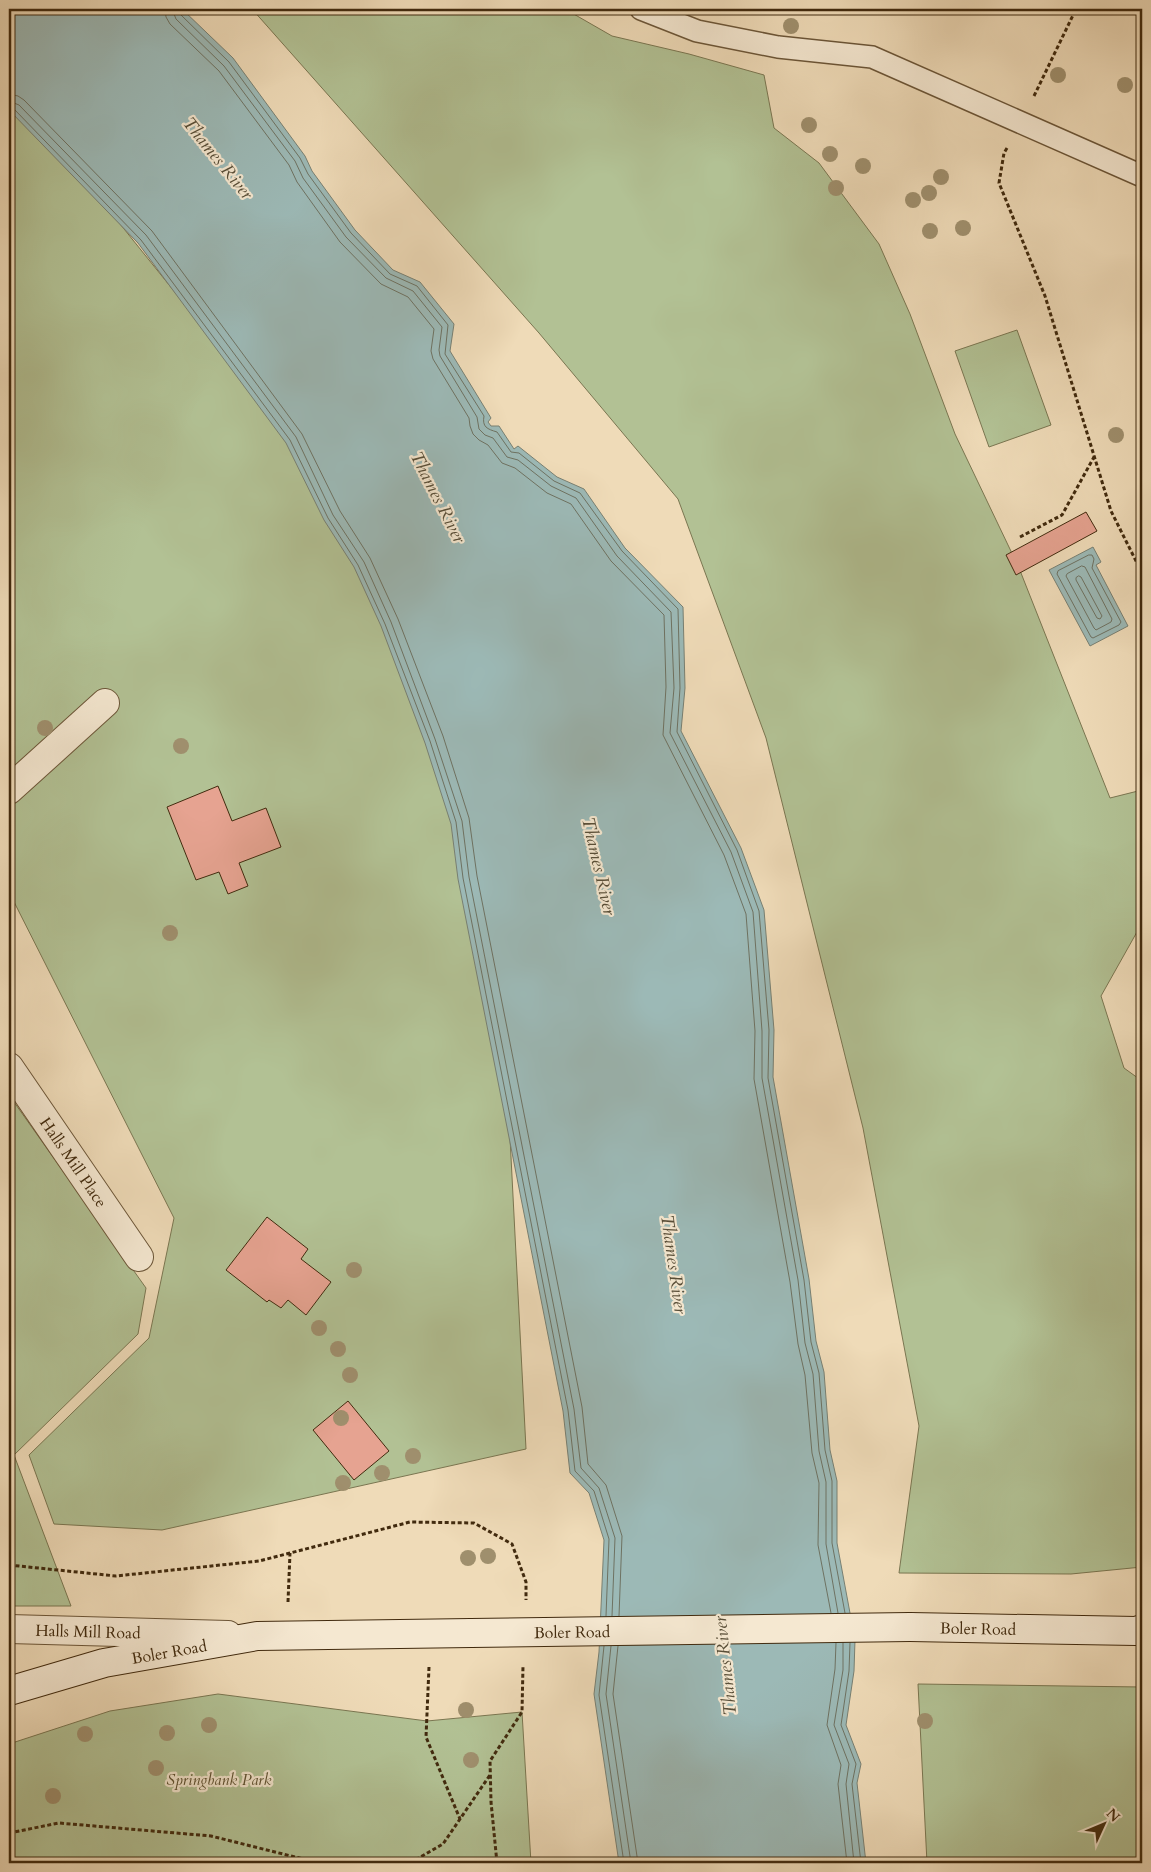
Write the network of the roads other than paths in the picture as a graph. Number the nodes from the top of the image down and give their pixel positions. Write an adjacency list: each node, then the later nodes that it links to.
1 (642, 9): 2 (lane)
2 (1142, 176)
3 (105, 703): 4 (main road)
4 (9, 790)
5 (9, 1067): 6 (main road, Halls Mill Place)
6 (139, 1257)
7 (9, 1629): 9 (main road, Halls Mill Road)
8 (1140, 1631): 9 (main road, Boler Road, bridge)
9 (270, 1636): 10 (main road, Boler Road)
10 (9, 1691)

